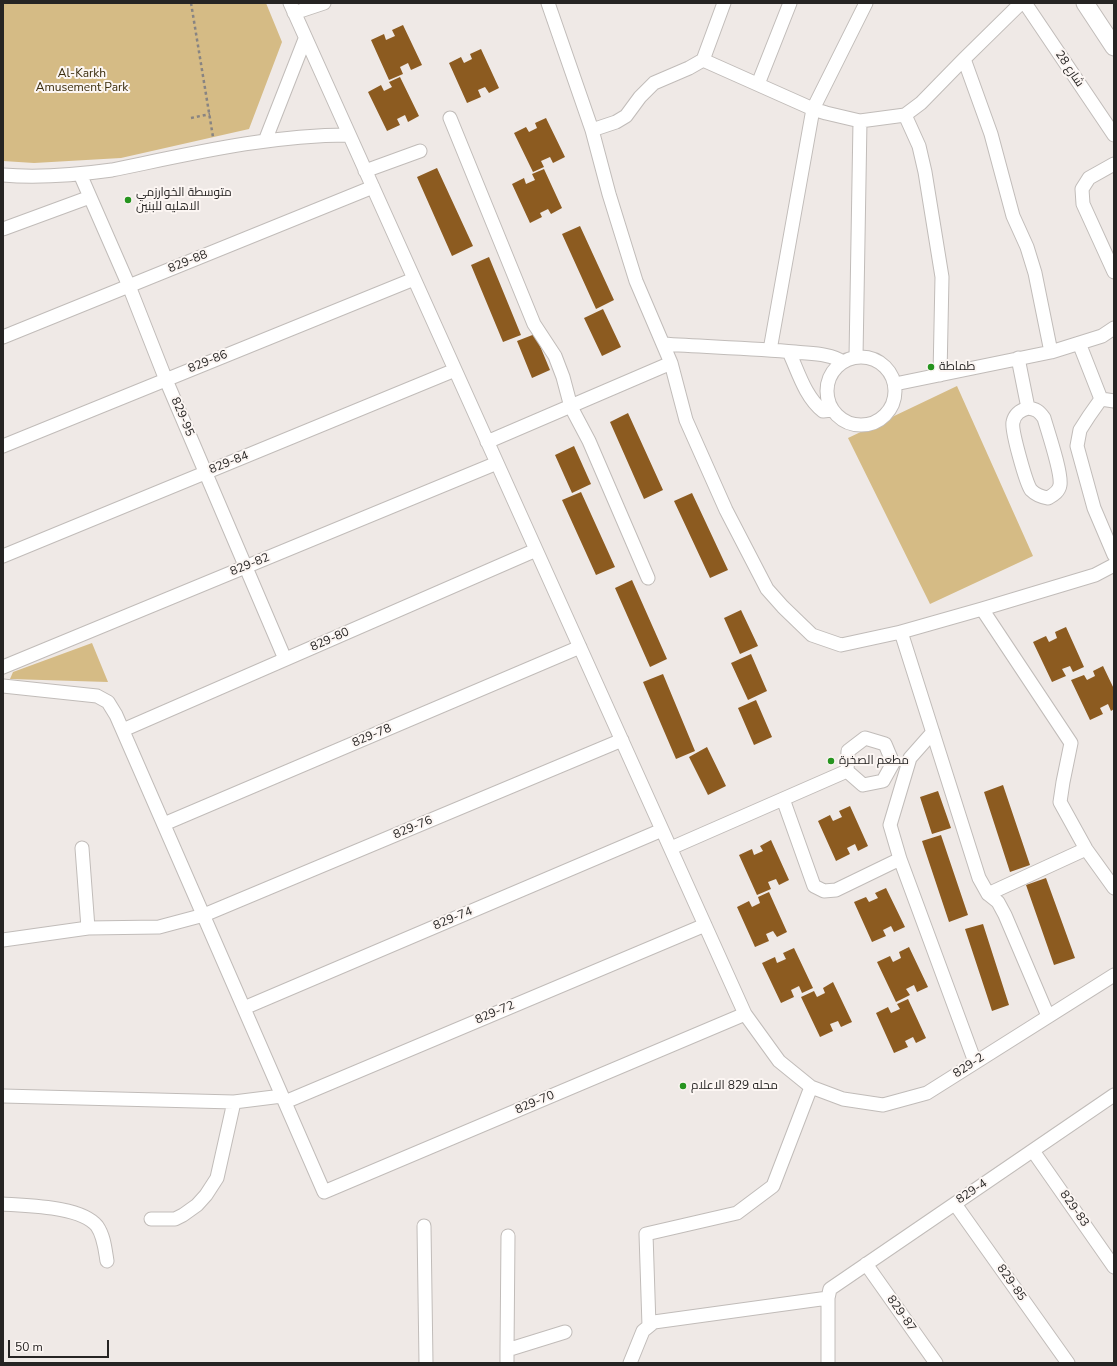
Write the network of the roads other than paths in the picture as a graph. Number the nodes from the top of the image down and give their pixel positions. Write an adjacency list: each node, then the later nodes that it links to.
1 (324, 3): 9 (street)
2 (548, 3): 19 (street)
3 (724, 3): 13 (street)
4 (790, 3): 14 (street)
5 (866, 3): 15 (street)
6 (1021, 3): 12 (street)
7 (1025, 3): 21 (street, شارع 28)
8 (1085, 3): 11 (main road)
9 (292, 8): 10 (street, 829-2)
10 (305, 38): 20 (street, 829-2); 22 (street)
11 (1114, 47)
12 (964, 59): 16 (street); 40 (street)
13 (703, 60): 14 (street); 19 (street)
14 (758, 84): 15 (street)
15 (813, 109): 18 (street); 38 (street)
16 (904, 115): 18 (street); 46 (street)
17 (450, 118): 51 (street)
18 (860, 121): 41 (street)
19 (592, 130): 37 (street)
20 (349, 135): 22 (street); 25 (street, 829-2)
21 (1114, 135)
22 (265, 141): 26 (street)
23 (420, 151): 25 (street)
24 (1114, 164): 31 (street)
25 (365, 171): 28 (street, 829-2)
26 (80, 174): 27 (street); 29 (street, 829-95)
27 (3, 175)
28 (373, 187): 32 (street, 829-2); 33 (street, 829-88)
29 (90, 196): 30 (street); 33 (street, 829-95)
30 (3, 229)
31 (1114, 272)
32 (414, 279): 45 (street, 829-2); 47 (street, 829-86)
33 (129, 286): 35 (street, 829-88); 47 (street, 829-95)
34 (1114, 328): 36 (street)
35 (3, 337)
36 (1079, 343): 40 (street); 49 (street)
37 (663, 344): 38 (street); 44 (street)
38 (770, 350): 39 (street)
39 (789, 352): 43 (street); 53 (street)
40 (1051, 352): 42 (street)
41 (856, 357): 43 (street); 48 (street)
42 (1018, 358): 46 (street); 52 (street)
43 (843, 362): 53 (street)
44 (671, 363): 51 (street); 65 (street)
45 (455, 370): 54 (street, 829-2); 57 (street, 829-84)
46 (940, 375): 48 (street)
47 (166, 380): 55 (street, 829-86); 57 (street, 829-95)
48 (895, 384): 53 (street)
49 (1101, 399): 50 (street); 59 (street)
50 (1114, 401)
51 (571, 406): 54 (street); 63 (street)
52 (1028, 408): 52 (street)
53 (832, 410)
54 (487, 442): 56 (street, 829-2)
55 (3, 446)
56 (497, 463): 58 (street, 829-2); 62 (street, 829-82)
57 (206, 473): 60 (street, 829-84); 62 (street, 829-95)
58 (536, 550): 66 (street, 829-2); 67 (street, 829-80)
59 (1114, 554)
60 (3, 556)
61 (1114, 565): 64 (street)
62 (246, 567): 67 (street, 829-95); 68 (street, 829-82)
63 (648, 578)
64 (982, 609): 65 (street); 79 (street)
65 (901, 632): 71 (street)
66 (580, 647): 72 (street, 829-2); 75 (street, 829-78)
67 (285, 659): 70 (street, 829-80)
68 (3, 666)
69 (3, 686): 70 (street)
70 (123, 730): 75 (street)
71 (933, 732): 80 (street); 82 (street)
72 (622, 740): 76 (street, 829-2); 83 (street, 829-76)
73 (848, 771): 74 (street)
74 (783, 799): 78 (street); 80 (street)
75 (164, 824): 83 (street)
76 (662, 830): 78 (street, 829-2); 88 (street, 829-74)
77 (82, 848): 85 (street)
78 (671, 848): 84 (street, 829-2)
79 (1086, 849): 81 (street); 82 (street)
80 (900, 859): 91 (street)
81 (1114, 888)
82 (988, 894): 90 (street)
83 (204, 915): 85 (street, 829-76); 88 (street)
84 (705, 925): 89 (street, 829-2); 95 (street, 829-72)
85 (88, 928): 86 (street, 829-76)
86 (3, 940)
87 (1112, 981): 90 (street, 829-2)
88 (244, 1008): 95 (street)
89 (745, 1014): 92 (street, 829-2); 95 (street, 829-70)
90 (1048, 1016): 91 (street, 829-2)
91 (975, 1062): 92 (street, 829-2)
92 (810, 1087): 107 (street)
93 (1114, 1095): 97 (street, 829-4)
94 (3, 1096): 96 (street, 829-72)
95 (284, 1099): 96 (street, 829-72)
96 (234, 1102): 100 (street)
97 (1033, 1151): 99 (street, 829-4); 105 (street, 829-83)
98 (3, 1204): 103 (street)
99 (955, 1204): 104 (street, 829-4); 114 (street, 829-85)
100 (151, 1219)
101 (424, 1226): 110 (street)
102 (508, 1236): 109 (street)
103 (107, 1261)
104 (866, 1264): 106 (street, 829-4); 113 (street, 829-87)
105 (1114, 1267)
106 (829, 1294): 107 (street); 112 (street)
107 (649, 1326): 111 (street)
108 (565, 1332): 109 (street)
109 (507, 1357)
110 (426, 1363)
111 (630, 1363)
112 (828, 1363)
113 (936, 1363)
114 (1068, 1363)

